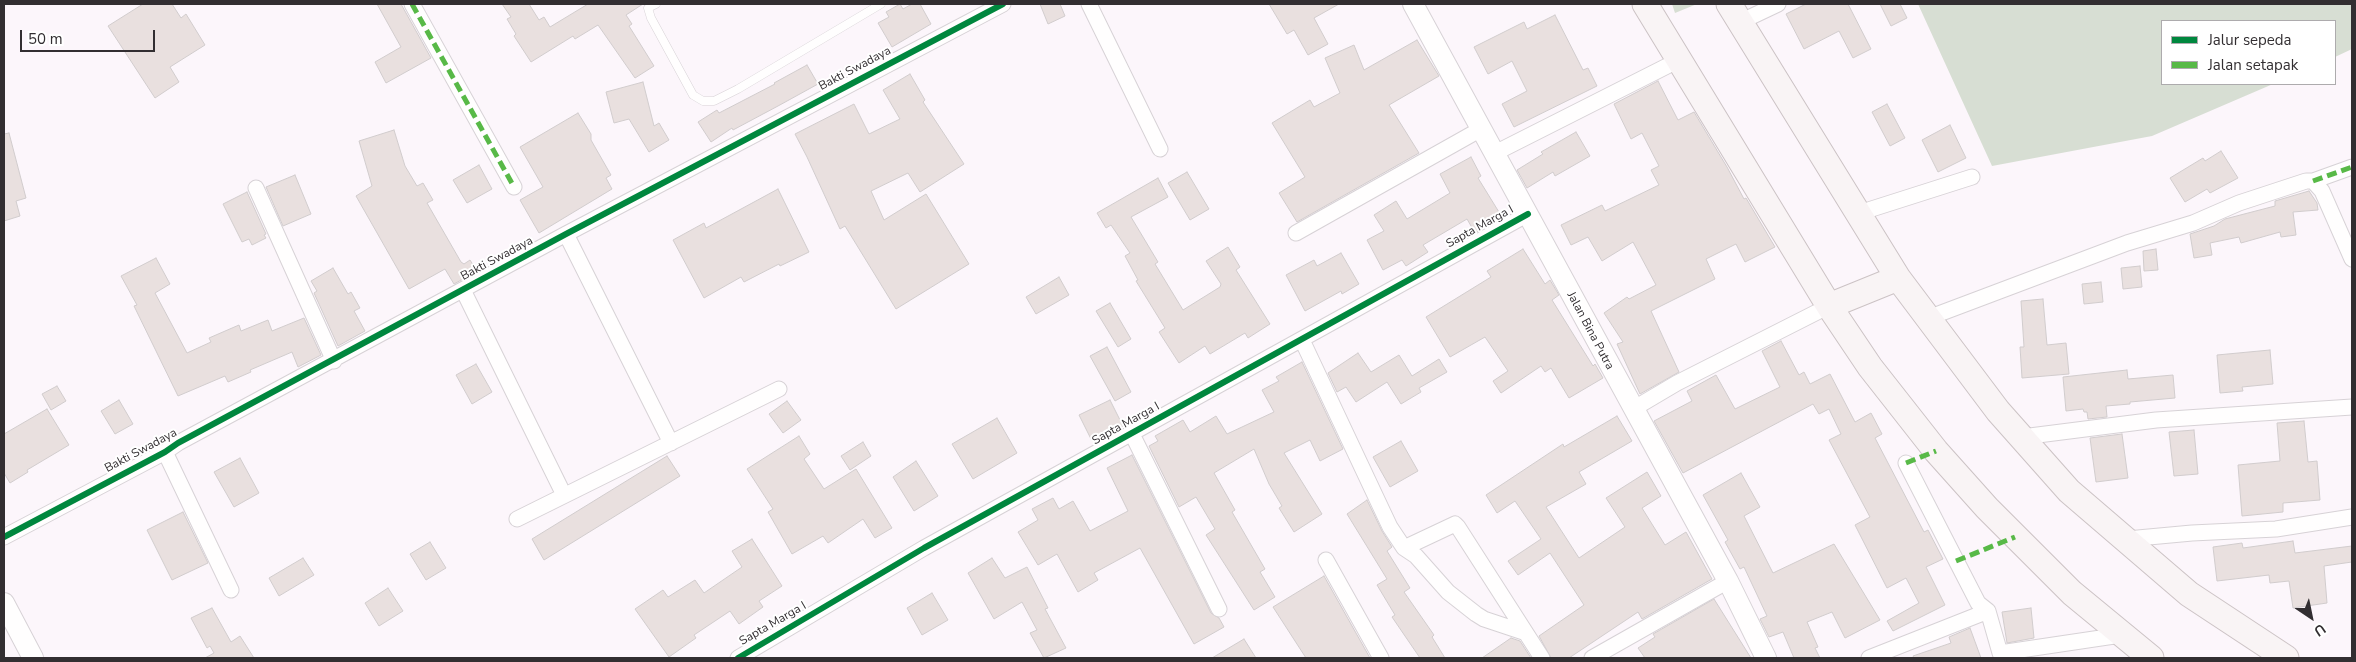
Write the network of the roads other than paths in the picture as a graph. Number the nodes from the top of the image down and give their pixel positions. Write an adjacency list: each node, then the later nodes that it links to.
1 (412, 4): 17 (street)
2 (656, 4): 3 (lane)
3 (881, 4)
4 (1003, 4): 22 (street, Bakti Swadaya)
5 (1089, 4): 12 (street)
6 (1413, 4): 11 (street, Jalan Bina Putra)
7 (1645, 4): 10 (main road)
8 (1778, 4): 9 (street)
9 (1734, 13): 19 (main road)
10 (1679, 60): 13 (street); 26 (main road)
11 (1481, 129): 13 (street, Jalan Bina Putra); 21 (street)
12 (1160, 149)
13 (1495, 153): 20 (street, Jalan Bina Putra)
14 (2352, 167): 16 (street)
15 (1972, 177): 19 (street)
16 (2314, 181): 23 (street); 27 (street)
17 (514, 187)
18 (256, 188): 29 (street)
19 (1859, 212): 24 (main road)
20 (1528, 214): 28 (street, Sapta Marga I); 32 (street, Jalan Bina Putra)
21 (1296, 233)
22 (566, 234): 25 (street, Bakti Swadaya); 35 (street)
23 (2352, 259)
24 (1898, 278): 26 (main road); 27 (main road)
25 (463, 290): 29 (street, Bakti Swadaya); 38 (street)
26 (1829, 306): 32 (street); 51 (main road)
27 (1928, 318): 34 (main road)
28 (1302, 340): 33 (street, Sapta Marga I); 43 (street)
29 (334, 360): 36 (street, Bakti Swadaya)
30 (779, 388): 35 (street)
31 (2352, 407): 34 (street)
32 (1633, 409): 45 (street, Jalan Bina Putra)
33 (1132, 434): 48 (street); 54 (street, Sapta Marga I)
34 (2022, 437): 42 (main road)
35 (671, 442): 38 (street)
36 (166, 452): 41 (street, Bakti Swadaya); 46 (street)
37 (1906, 463): 49 (street)
38 (564, 495): 40 (street)
39 (2352, 517): 42 (street)
40 (517, 519)
41 (4, 538)
42 (2127, 540): 61 (main road)
43 (1404, 548): 50 (street); 50 (street)
44 (1326, 560): 55 (street)
45 (1728, 581): 57 (street); 58 (street, Jalan Bina Putra)
46 (231, 590)
47 (4, 603): 53 (street)
48 (1219, 609)
49 (1988, 611): 52 (street); 59 (street)
50 (1526, 633): 56 (street)
51 (2122, 635): 52 (street); 60 (main road)
52 (2002, 656)
53 (33, 658)
54 (738, 658)
55 (1381, 658)
56 (1542, 658)
57 (1592, 658)
58 (1766, 658)
59 (1869, 658)
60 (2151, 658)
61 (2286, 658)

